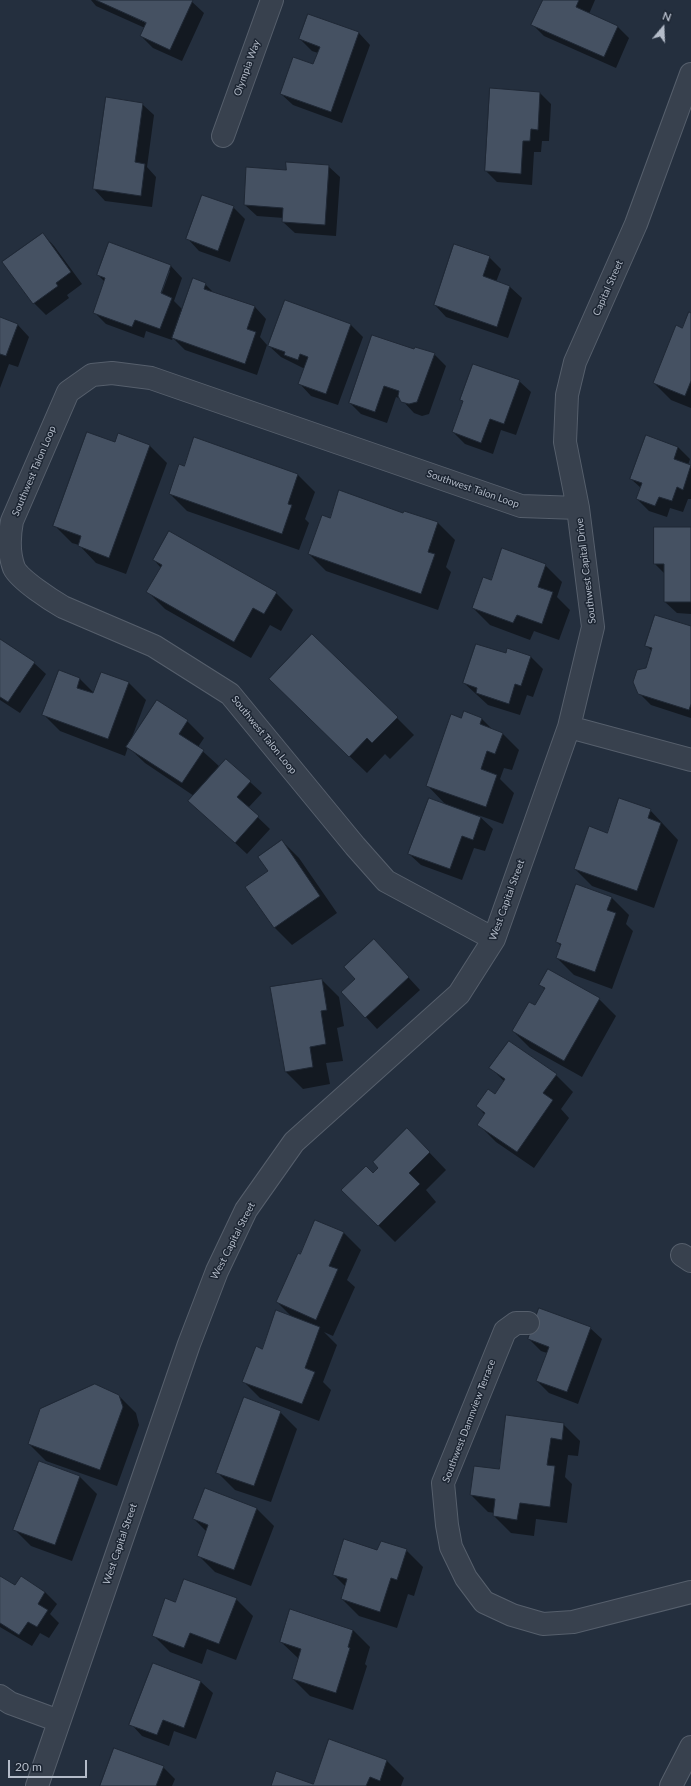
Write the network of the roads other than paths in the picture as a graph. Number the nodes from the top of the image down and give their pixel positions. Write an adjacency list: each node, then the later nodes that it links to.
1 (272, 0): 3 (street, Olympia Way)
2 (691, 74): 4 (street, Capital Street)
3 (223, 136)
4 (578, 508): 5 (street, Southwest Capital Drive); 7 (street, Southwest Talon Loop)
5 (569, 727): 6 (street); 7 (street, West Capital Street)
6 (691, 760)
7 (494, 939): 11 (street, West Capital Street)
8 (528, 1323): 9 (street, Southwest Damnview Terrace)
9 (691, 1592)
10 (0, 1696): 11 (street)
11 (59, 1721): 13 (street, West Capital Street)
12 (691, 1748): 14 (street)
13 (37, 1786)
14 (671, 1786)

